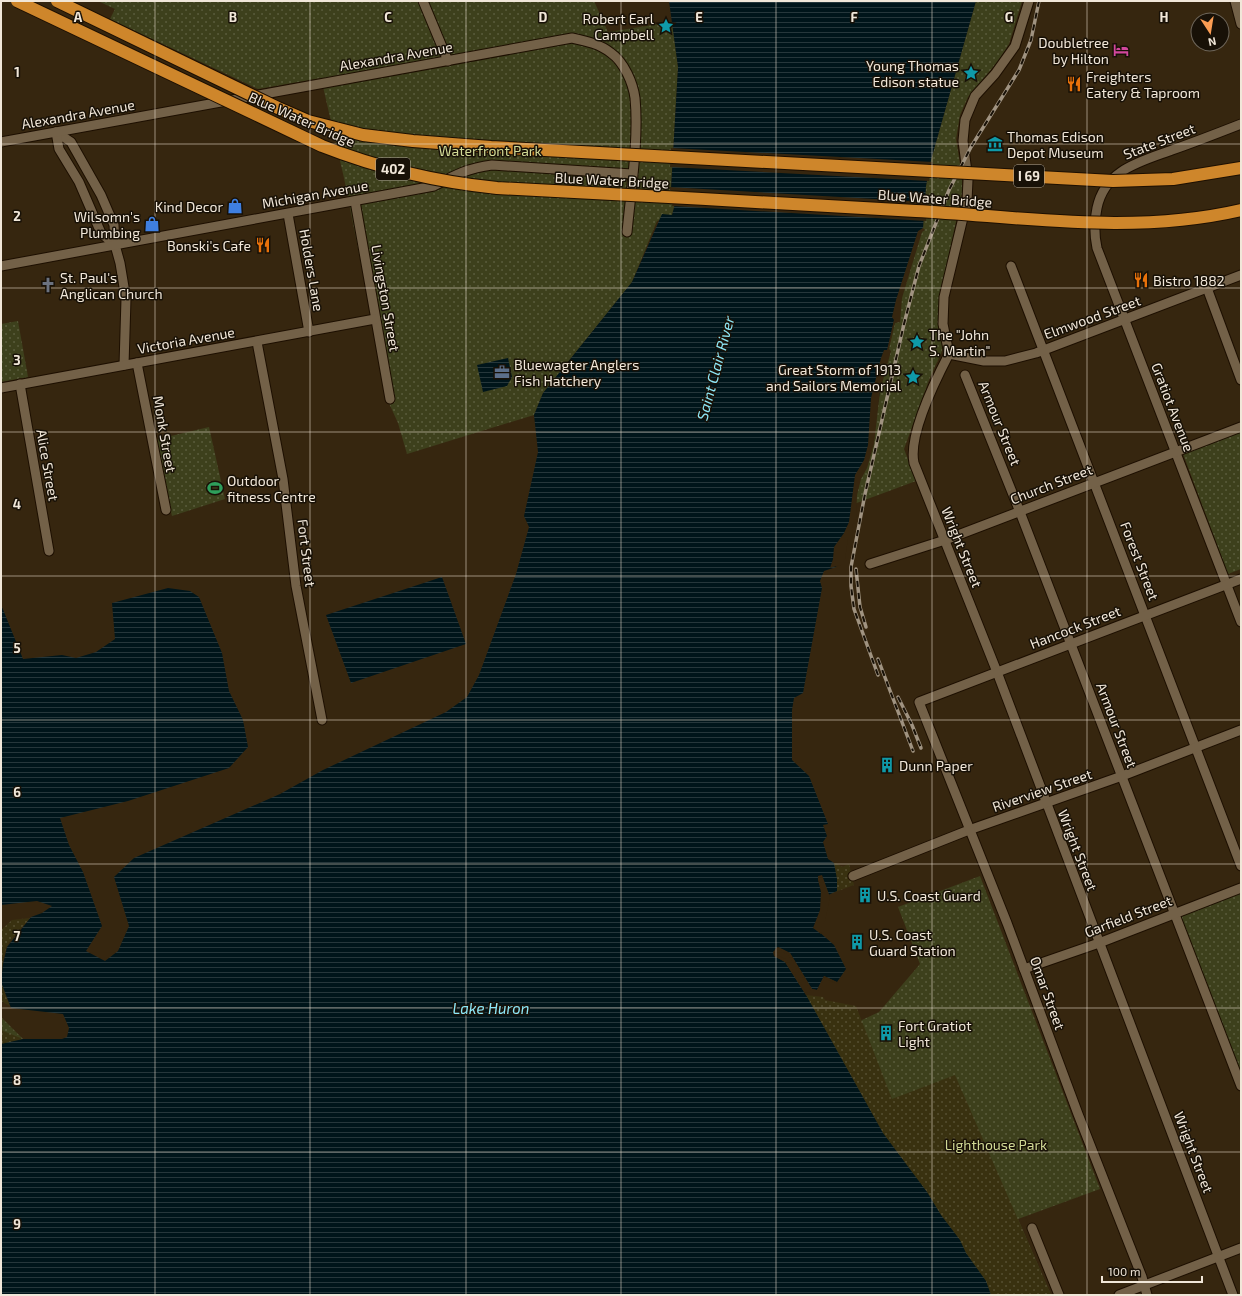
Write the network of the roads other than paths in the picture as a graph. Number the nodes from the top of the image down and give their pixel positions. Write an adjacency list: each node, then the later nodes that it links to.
1 (17, 1): 20 (highway, Blue Water Bridge / 402, bridge)
2 (57, 1): 11 (highway, Blue Water Bridge / 402, bridge)
3 (423, 1): 7 (street)
4 (1029, 1): 33 (street)
5 (1235, 1): 6 (street)
6 (1241, 23)
7 (448, 61): 9 (street, Alexandra Avenue); 15 (street, Alexandra Avenue)
8 (1241, 124): 17 (street, State Street)
9 (56, 132): 10 (street, Alexandra Avenue); 13 (street); 14 (street)
10 (1, 142)
11 (817, 164): 12 (highway, Blue Water Bridge / I 69, bridge)
12 (1241, 168)
13 (87, 169): 14 (street); 16 (street)
14 (74, 174): 19 (street)
15 (632, 174): 18 (street, Michigan Avenue); 22 (street, Alexandra Avenue)
16 (103, 198): 19 (street); 23 (street)
17 (1099, 199): 29 (street, Gratiot Avenue)
18 (355, 201): 21 (street, Michigan Avenue); 28 (street, Livingston Street)
19 (89, 204): 23 (street)
20 (1241, 210)
21 (288, 214): 23 (street, Michigan Avenue); 30 (street, Holders Lane)
22 (628, 232)
23 (115, 245): 24 (street, Michigan Avenue); 35 (street)
24 (1, 266)
25 (1011, 266): 32 (street, Forest Street)
26 (1241, 275): 27 (street, Elmwood Street)
27 (1207, 288): 29 (street, Elmwood Street); 37 (street)
28 (375, 319): 30 (street, Victoria Avenue); 40 (street, Livingston Street)
29 (1125, 319): 32 (street, Elmwood Street); 42 (street, Gratiot Avenue)
30 (309, 332): 31 (street, Victoria Avenue)
31 (258, 342): 34 (street, Victoria Avenue); 56 (street, Fort Street)
32 (1044, 350): 33 (street, Elmwood Street); 43 (street, Forest Street)
33 (949, 354): 46 (street, Wright Street)
34 (137, 363): 35 (street, Victoria Avenue); 44 (street, Monk Street)
35 (124, 366): 38 (street, Victoria Avenue)
36 (965, 375): 45 (street, Armour Street)
37 (1241, 380)
38 (20, 384): 39 (street, Victoria Avenue); 47 (street, Alice Street)
39 (1, 388)
40 (390, 399)
41 (1241, 427): 42 (street, Church Street)
42 (1176, 452): 43 (street, Church Street); 50 (street, Gratiot Avenue)
43 (1095, 482): 45 (street, Church Street); 51 (street, Forest Street)
44 (166, 510)
45 (1020, 512): 46 (street, Church Street); 53 (street, Armour Street)
46 (945, 540): 48 (street, Church Street); 54 (street, Wright Street)
47 (49, 551)
48 (870, 564)
49 (1241, 578): 50 (street, Hancock Street)
50 (1227, 584): 51 (street, Hancock Street); 52 (street, Gratiot Avenue)
51 (1146, 615): 53 (street, Hancock Street); 58 (street, Forest Street)
52 (1241, 622)
53 (1070, 643): 54 (street, Hancock Street); 59 (street, Armour Street)
54 (996, 672): 55 (street, Hancock Street); 60 (street, Wright Street)
55 (919, 702): 61 (street, Omar Street)
56 (322, 720)
57 (1241, 730): 58 (street, Riverview Street)
58 (1196, 747): 59 (street, Riverview Street); 62 (street, Forest Street)
59 (1122, 776): 60 (street, Riverview Street); 65 (street, Armour Street)
60 (1045, 804): 61 (street, Riverview Street); 66 (street, Wright Street)
61 (969, 830): 63 (street, Riverview Street); 67 (street, Omar Street)
62 (1241, 866)
63 (853, 876)
64 (1241, 888): 65 (street, Garfield Street)
65 (1173, 913): 66 (street, Garfield Street); 68 (street, Armour Street)
66 (1099, 943): 67 (street, Garfield Street); 71 (street, Wright Street)
67 (1024, 969): 72 (street, Omar Street)
68 (1241, 1086)
69 (1032, 1228): 73 (street)
70 (1241, 1248): 71 (street)
71 (1218, 1257): 72 (street); 76 (street, Wright Street)
72 (1144, 1285): 74 (street); 75 (street, Omar Street)
73 (1059, 1295)
74 (1119, 1295)
75 (1147, 1295)
76 (1232, 1295)

